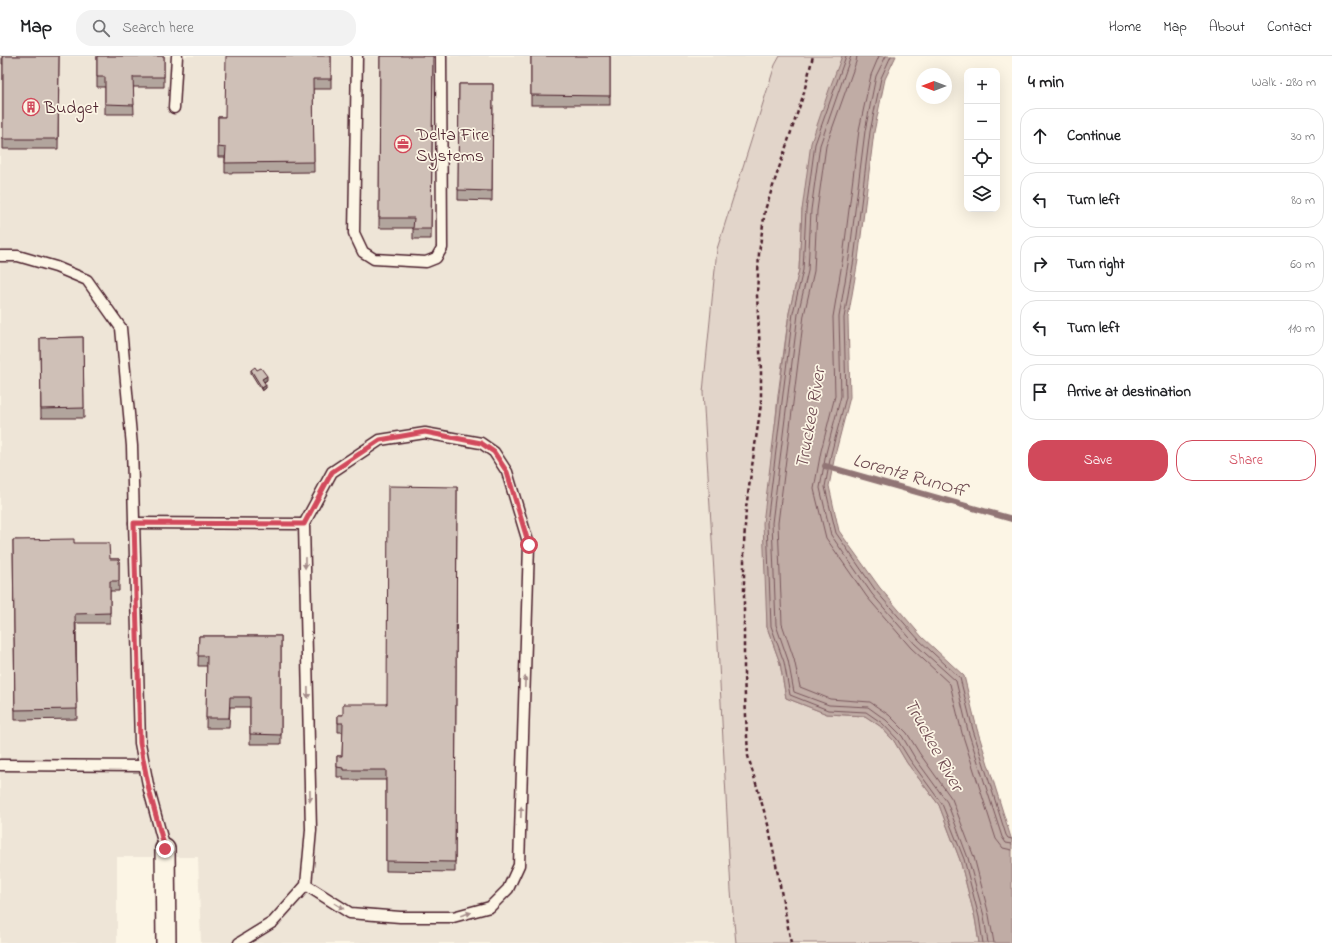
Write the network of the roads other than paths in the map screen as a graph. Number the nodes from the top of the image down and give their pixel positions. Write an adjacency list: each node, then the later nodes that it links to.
1 (178, 56): 4 (lane)
2 (357, 56): 3 (lane)
3 (441, 56)
4 (174, 108)
5 (0, 256): 6 (lane)
6 (134, 523): 7 (lane); 9 (lane)
7 (304, 524): 11 (lane, one-way to 11); 11 (lane, one-way to 7)
8 (0, 765): 9 (lane)
9 (144, 766): 10 (lane)
10 (165, 849): 12 (street)
11 (306, 885): 13 (lane)
12 (166, 943)
13 (238, 943)

